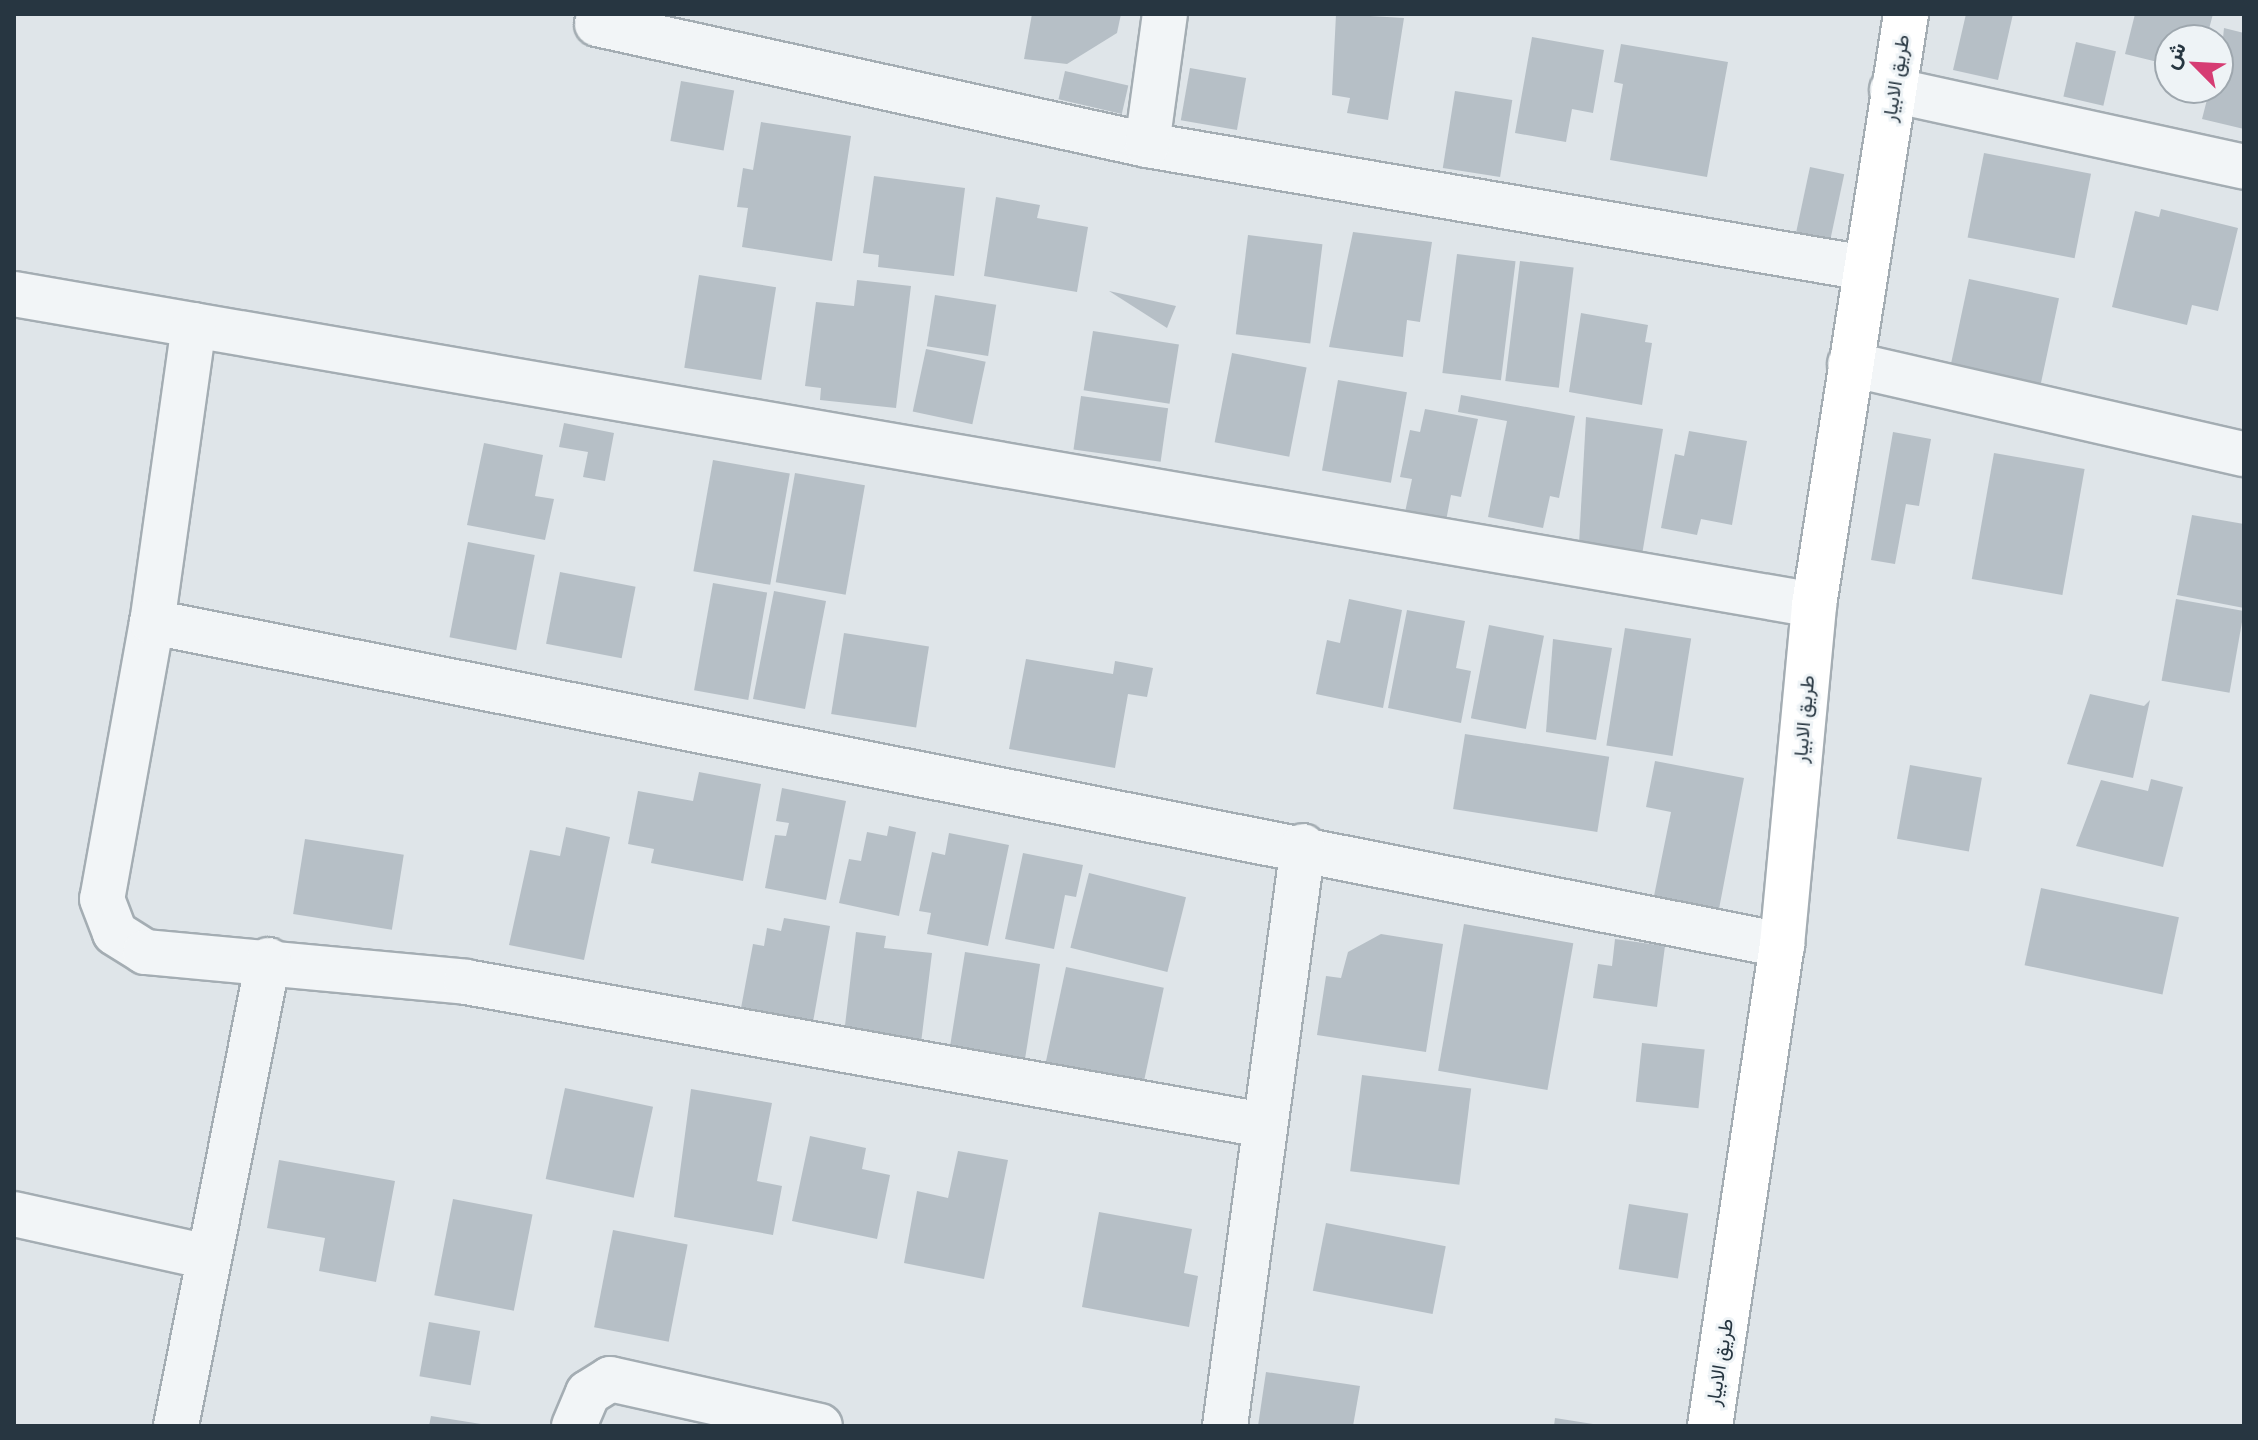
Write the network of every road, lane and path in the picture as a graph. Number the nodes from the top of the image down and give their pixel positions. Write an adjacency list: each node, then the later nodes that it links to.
1 (1165, 14): 5 (street)
2 (1906, 14): 4 (main road, طريق الابيار)
3 (597, 24): 5 (street)
4 (1892, 90): 6 (street); 7 (main road, طريق الابيار)
5 (1147, 145): 7 (street)
6 (2244, 167)
7 (1865, 268): 10 (main road, طريق الابيار)
8 (14, 294): 9 (street)
9 (194, 325): 12 (street); 13 (street)
10 (1850, 364): 11 (street); 12 (main road, طريق الابيار)
11 (2244, 454)
12 (1814, 605): 15 (main road, طريق الابيار)
13 (152, 622): 14 (street); 16 (street)
14 (1303, 846): 15 (street); 17 (street)
15 (1782, 945): 24 (main road, طريق الابيار)
16 (268, 960): 17 (street); 19 (street)
17 (1263, 1125): 23 (street)
18 (14, 1214): 19 (street)
19 (204, 1256): 20 (street)
20 (176, 1426)
21 (574, 1426): 22 (street)
22 (820, 1426)
23 (1225, 1426)
24 (1710, 1426)

